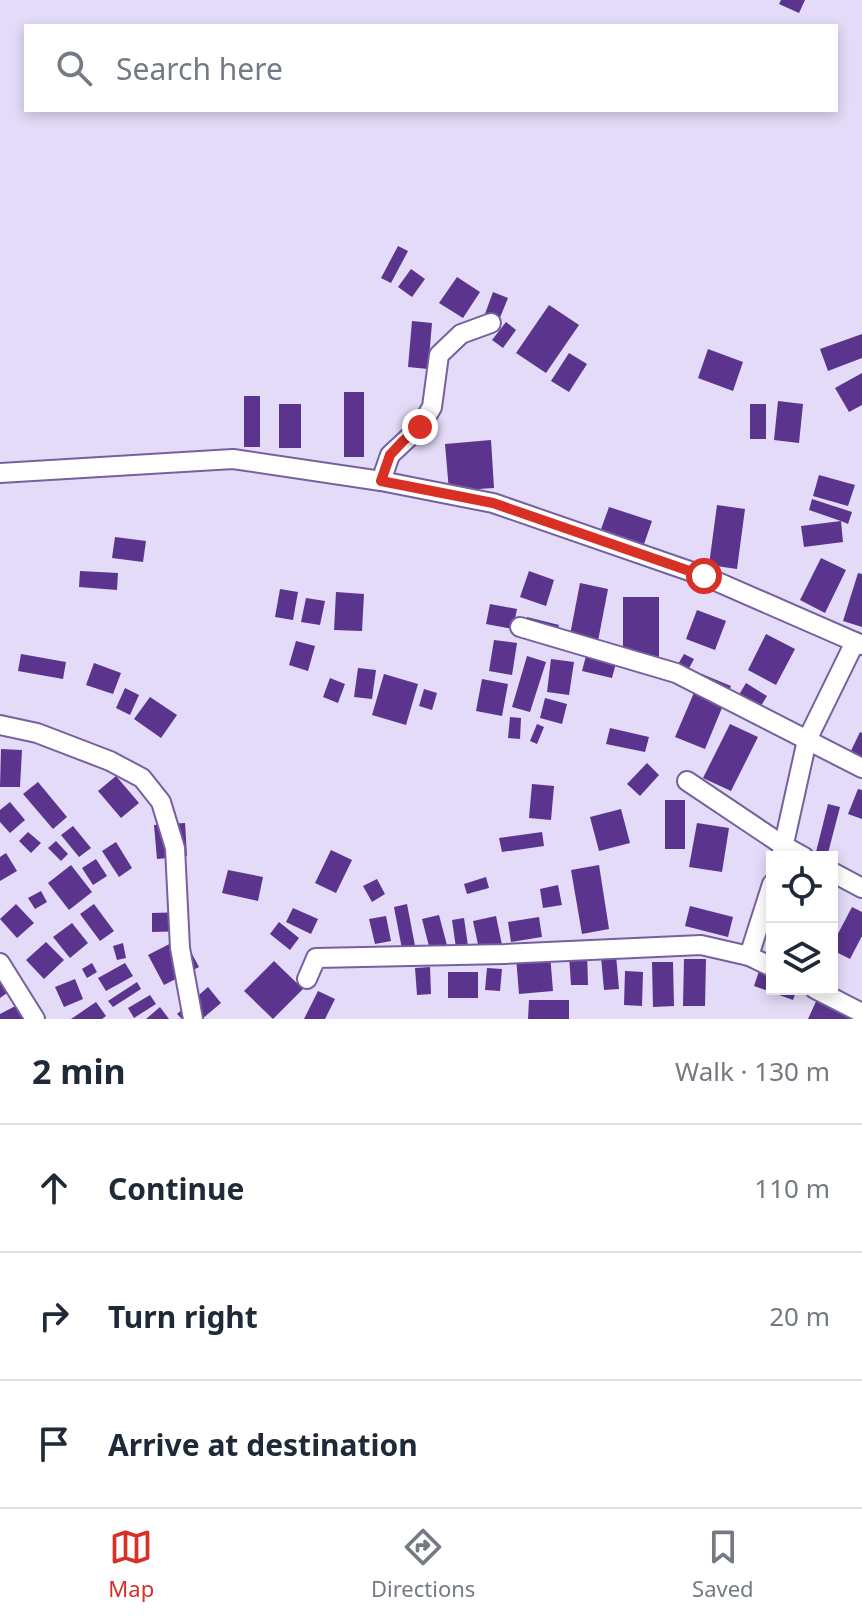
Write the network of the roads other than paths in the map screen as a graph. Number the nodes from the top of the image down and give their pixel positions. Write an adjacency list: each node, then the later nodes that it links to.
1 (491, 323): 3 (street)
2 (0, 473): 3 (street)
3 (381, 481): 5 (street)
4 (520, 627): 7 (street)
5 (858, 643): 7 (street)
6 (0, 725): 22 (street)
7 (807, 740): 8 (street); 11 (street)
8 (862, 768)
9 (687, 781): 10 (street)
10 (781, 851)
11 (782, 851)
12 (838, 875): 13 (street)
13 (862, 888)
14 (766, 903): 15 (street)
15 (749, 956): 17 (street); 18 (street)
16 (0, 963): 21 (street)
17 (766, 964)
18 (307, 979)
19 (827, 995): 20 (street)
20 (862, 1013)
21 (35, 1019)
22 (193, 1019)

